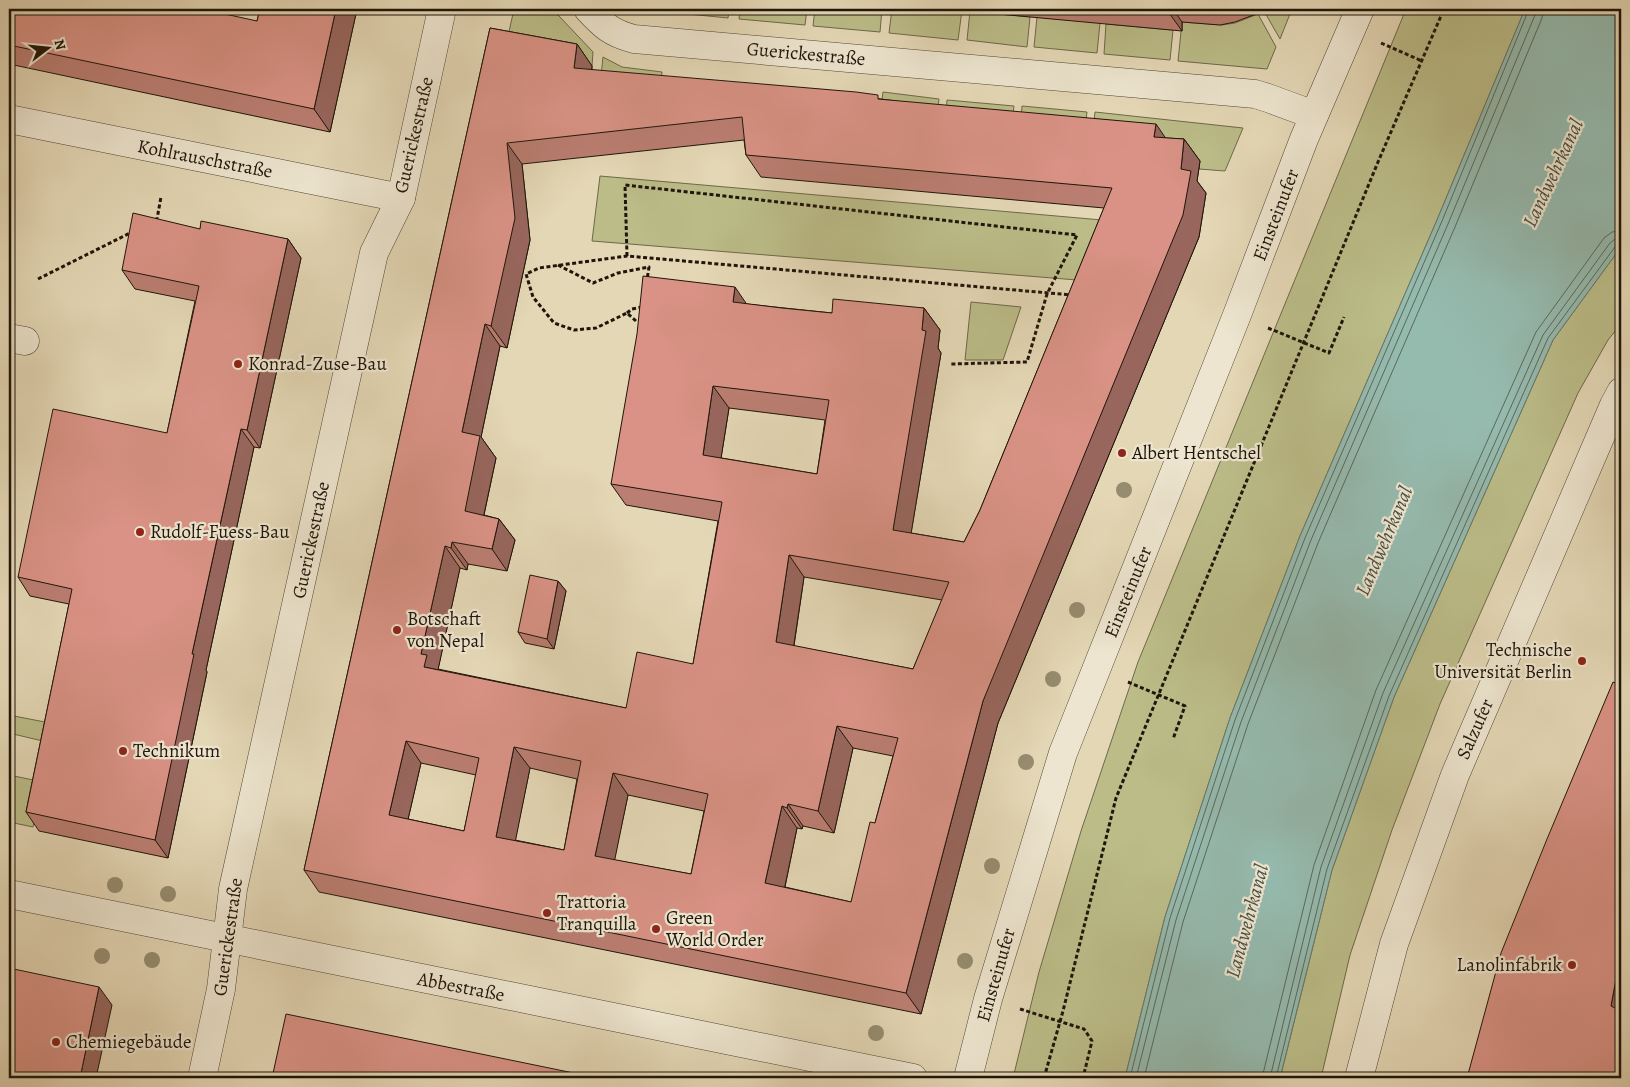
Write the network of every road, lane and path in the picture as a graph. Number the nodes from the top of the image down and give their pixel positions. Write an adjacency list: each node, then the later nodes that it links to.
1 (442, 9): 10 (street, Guerickestraße)
2 (588, 9): 7 (street, Guerickestraße)
3 (1360, 9): 7 (street, Einsteinufer)
4 (1444, 9): 6 (path)
5 (1392, 48): 6 (path)
6 (1422, 61): 23 (path)
7 (1314, 116): 30 (street, Einsteinufer)
8 (9, 119): 10 (street, Kohlrauschstraße)
9 (162, 197): 11 (path)
10 (401, 198): 29 (street, Guerickestraße)
11 (148, 223)
12 (140, 228): 15 (path)
13 (627, 256): 14 (path); 17 (path); 17 (path)
14 (558, 265): 16 (path); 20 (path)
15 (38, 279)
16 (647, 287)
17 (1048, 294): 18 (path); 24 (path)
18 (1074, 296)
19 (645, 306): 20 (path)
20 (627, 313): 22 (path)
21 (1344, 317): 23 (path)
22 (636, 321)
23 (1303, 343): 26 (path)
24 (951, 364)
25 (1621, 392): 37 (street, Salzufer)
26 (1159, 694): 27 (path); 31 (path)
27 (1173, 738)
28 (9, 894): 29 (street, Abbestraße)
29 (227, 939): 32 (street, Guerickestraße); 33 (street, Abbestraße)
30 (988, 999): 31 (path); 34 (street, Einsteinufer)
31 (1060, 1022): 35 (path); 36 (path)
32 (202, 1078)
33 (913, 1078)
34 (968, 1078)
35 (1044, 1078)
36 (1083, 1078)
37 (1359, 1078)

